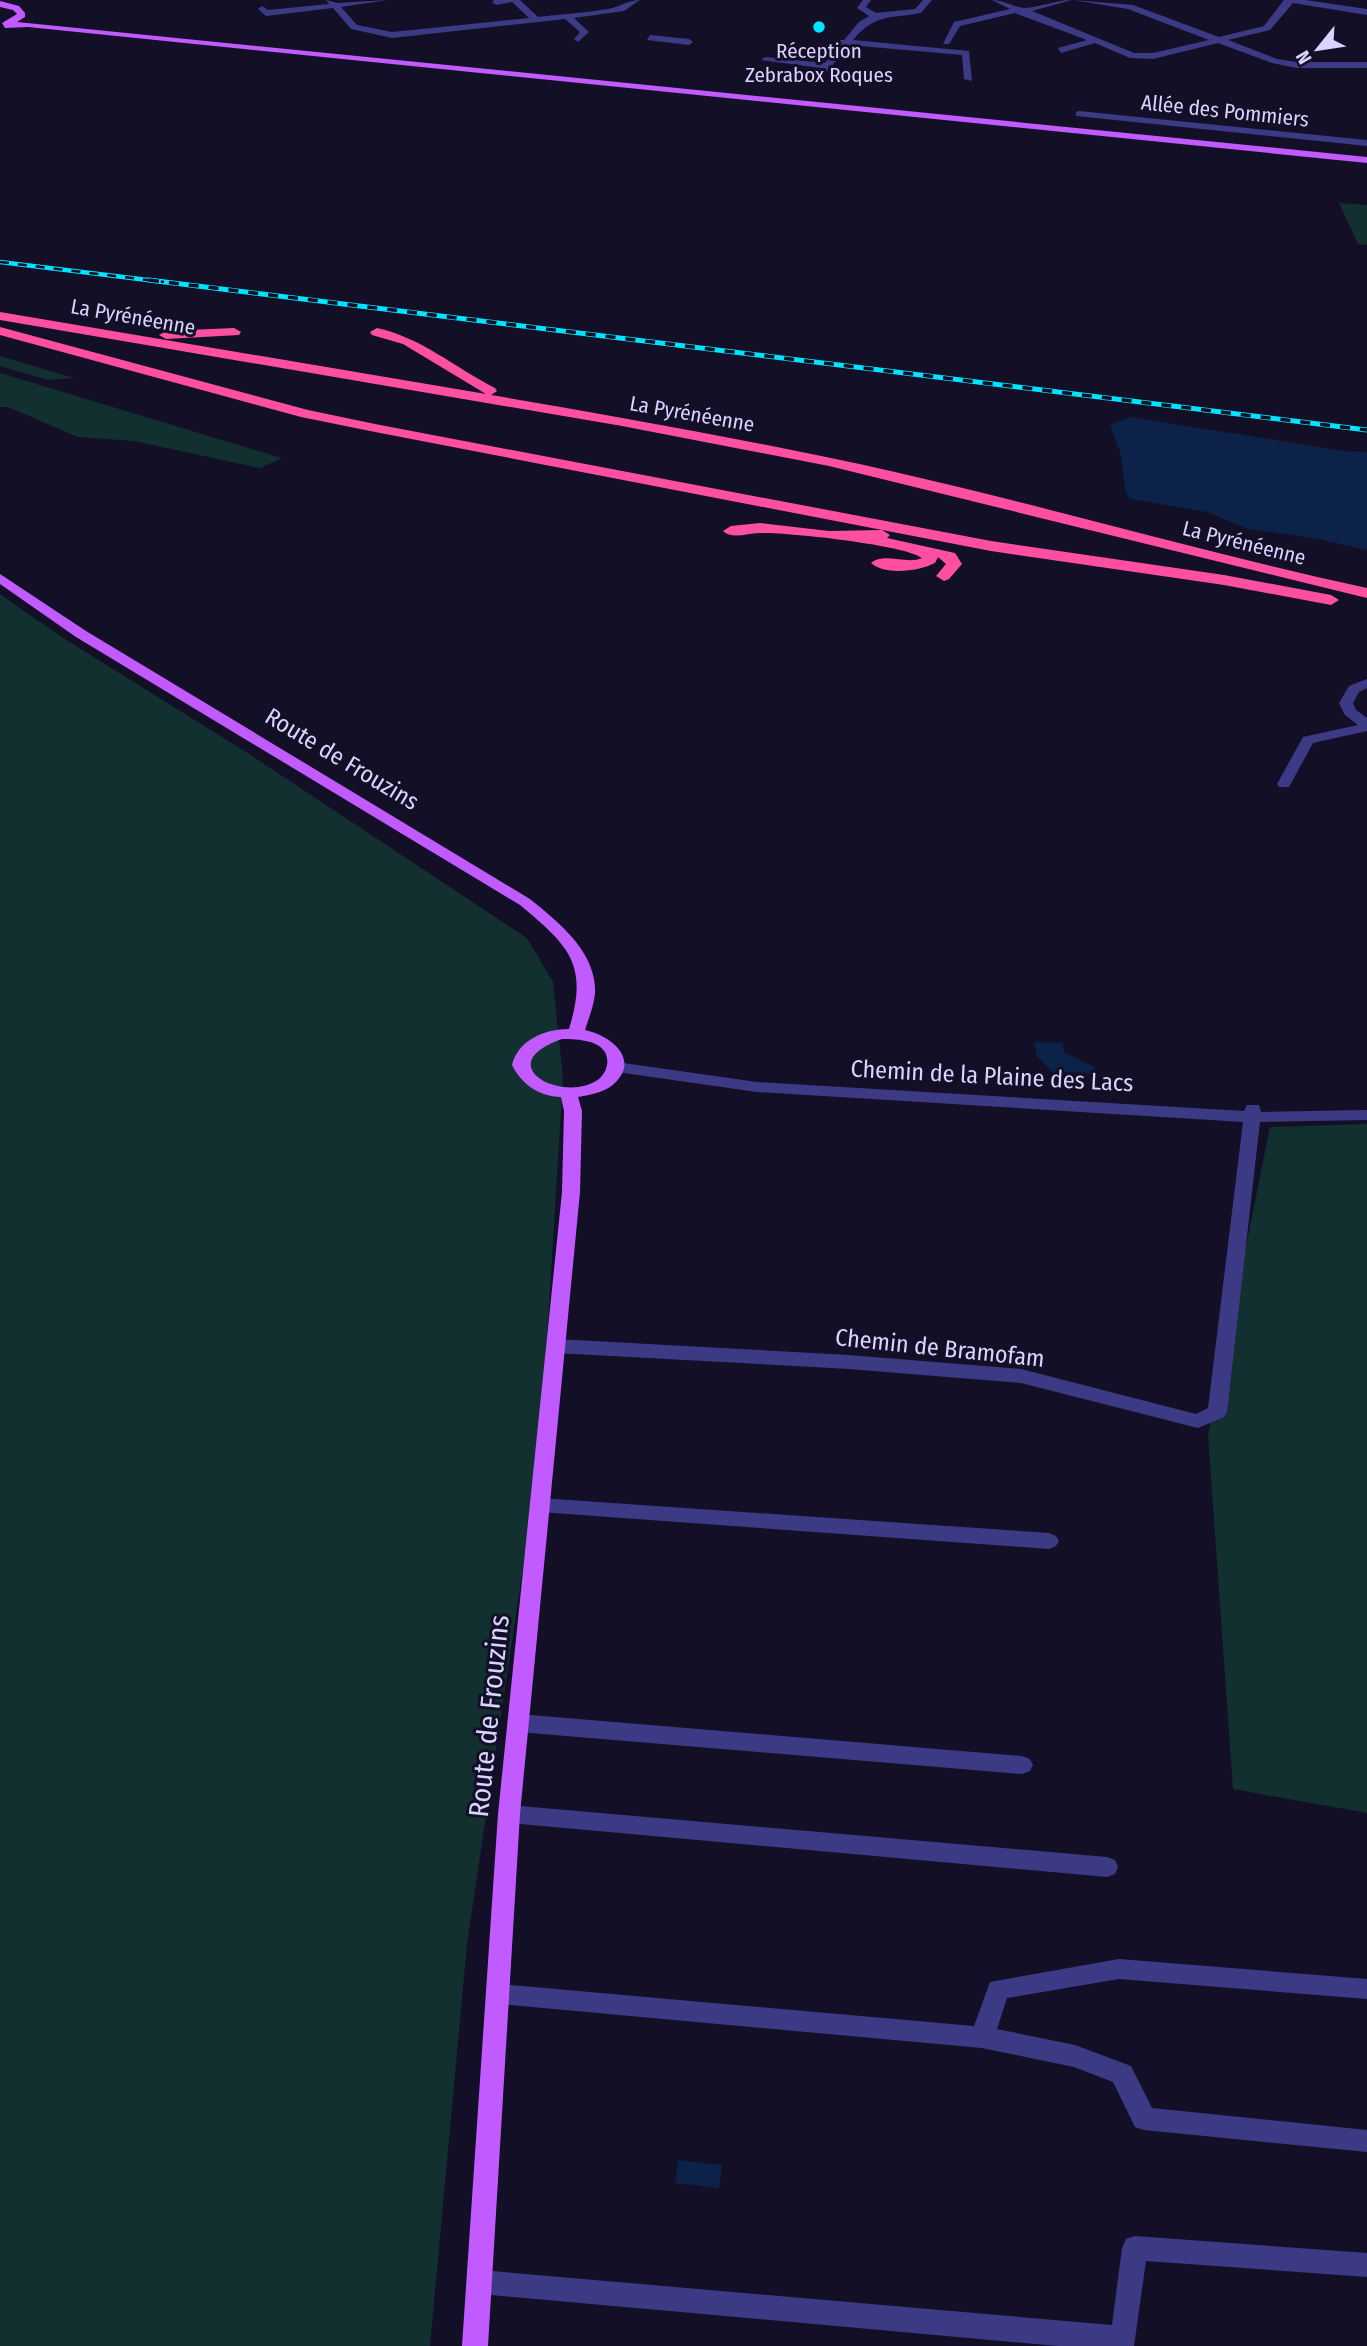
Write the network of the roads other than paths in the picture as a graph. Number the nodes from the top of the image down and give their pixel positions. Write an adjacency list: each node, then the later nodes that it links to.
1 (384, 0): 12 (street)
2 (513, 0): 10 (street); 19 (street)
3 (636, 0): 18 (street)
4 (867, 0): 17 (street)
5 (928, 0): 17 (street)
6 (996, 0): 15 (street)
7 (1068, 0): 15 (street)
8 (1076, 0): 23 (street)
9 (1290, 0): 16 (street); 23 (street)
10 (496, 2)
11 (4, 3): 14 (main road)
12 (333, 3): 13 (street); 19 (street)
13 (262, 9)
14 (21, 11): 20 (main road); 36 (main road)
15 (1018, 11): 25 (street); 26 (street)
16 (1367, 12)
17 (876, 16): 27 (street)
18 (568, 17): 19 (street); 22 (street)
19 (537, 20)
20 (2, 28): 37 (main road)
21 (650, 38): 24 (street)
22 (578, 39)
23 (1221, 40): 25 (street); 30 (street)
24 (688, 41)
25 (1094, 41): 28 (street)
26 (946, 42)
27 (843, 43): 31 (street); 32 (street)
28 (1060, 50)
29 (765, 60): 31 (street)
30 (1367, 65)
31 (827, 66): 33 (street)
32 (969, 79)
33 (816, 83)
34 (1079, 114): 35 (street, Allée des Pommiers)
35 (1367, 143)
36 (1367, 153)
37 (1367, 160)
38 (0, 316): 42 (highway, La Pyrénéenne)
39 (0, 331): 44 (highway, La Pyrénéenne)
40 (234, 332): 42 (highway)
41 (377, 332): 43 (highway)
42 (106, 334): 43 (highway, La Pyrénéenne)
43 (514, 402): 53 (highway, La Pyrénéenne)
44 (829, 516): 46 (highway, La Pyrénéenne); 47 (highway)
45 (731, 531): 48 (highway)
46 (926, 534): 47 (highway); 54 (highway, La Pyrénéenne)
47 (880, 535): 48 (highway); 49 (highway)
48 (829, 536): 49 (highway)
49 (909, 546): 50 (highway); 51 (highway)
50 (879, 563)
51 (944, 576)
52 (0, 578): 58 (main road, Route de Frouzins)
53 (1367, 593)
54 (1367, 607)
55 (1367, 683): 56 (street)
56 (1367, 726): 57 (street)
57 (1284, 784)
58 (576, 1034): 59 (main road); 60 (main road)
59 (616, 1067): 60 (main road); 61 (street, Chemin de la Plaine des Lacs)
60 (569, 1093): 63 (main road, Route de Frouzins)
61 (1253, 1113): 62 (street, Chemin de la Plaine des Lacs); 63 (street, Chemin de Bramofam)
62 (1367, 1115)
63 (556, 1346): 64 (main road, Route de Frouzins)
64 (540, 1505): 65 (street); 66 (main road, Route de Frouzins)
65 (1049, 1541)
66 (518, 1723): 67 (street); 68 (main road, Route de Frouzins)
67 (1022, 1765)
68 (509, 1814): 69 (street); 71 (main road, Route de Frouzins)
69 (1107, 1867)
70 (1367, 1989): 72 (street)
71 (499, 1994): 72 (street); 75 (main road, Route de Frouzins)
72 (982, 2037): 73 (street)
73 (1367, 2141)
74 (1367, 2265): 75 (street)
75 (480, 2282): 76 (main road, Route de Frouzins)
76 (475, 2346)

